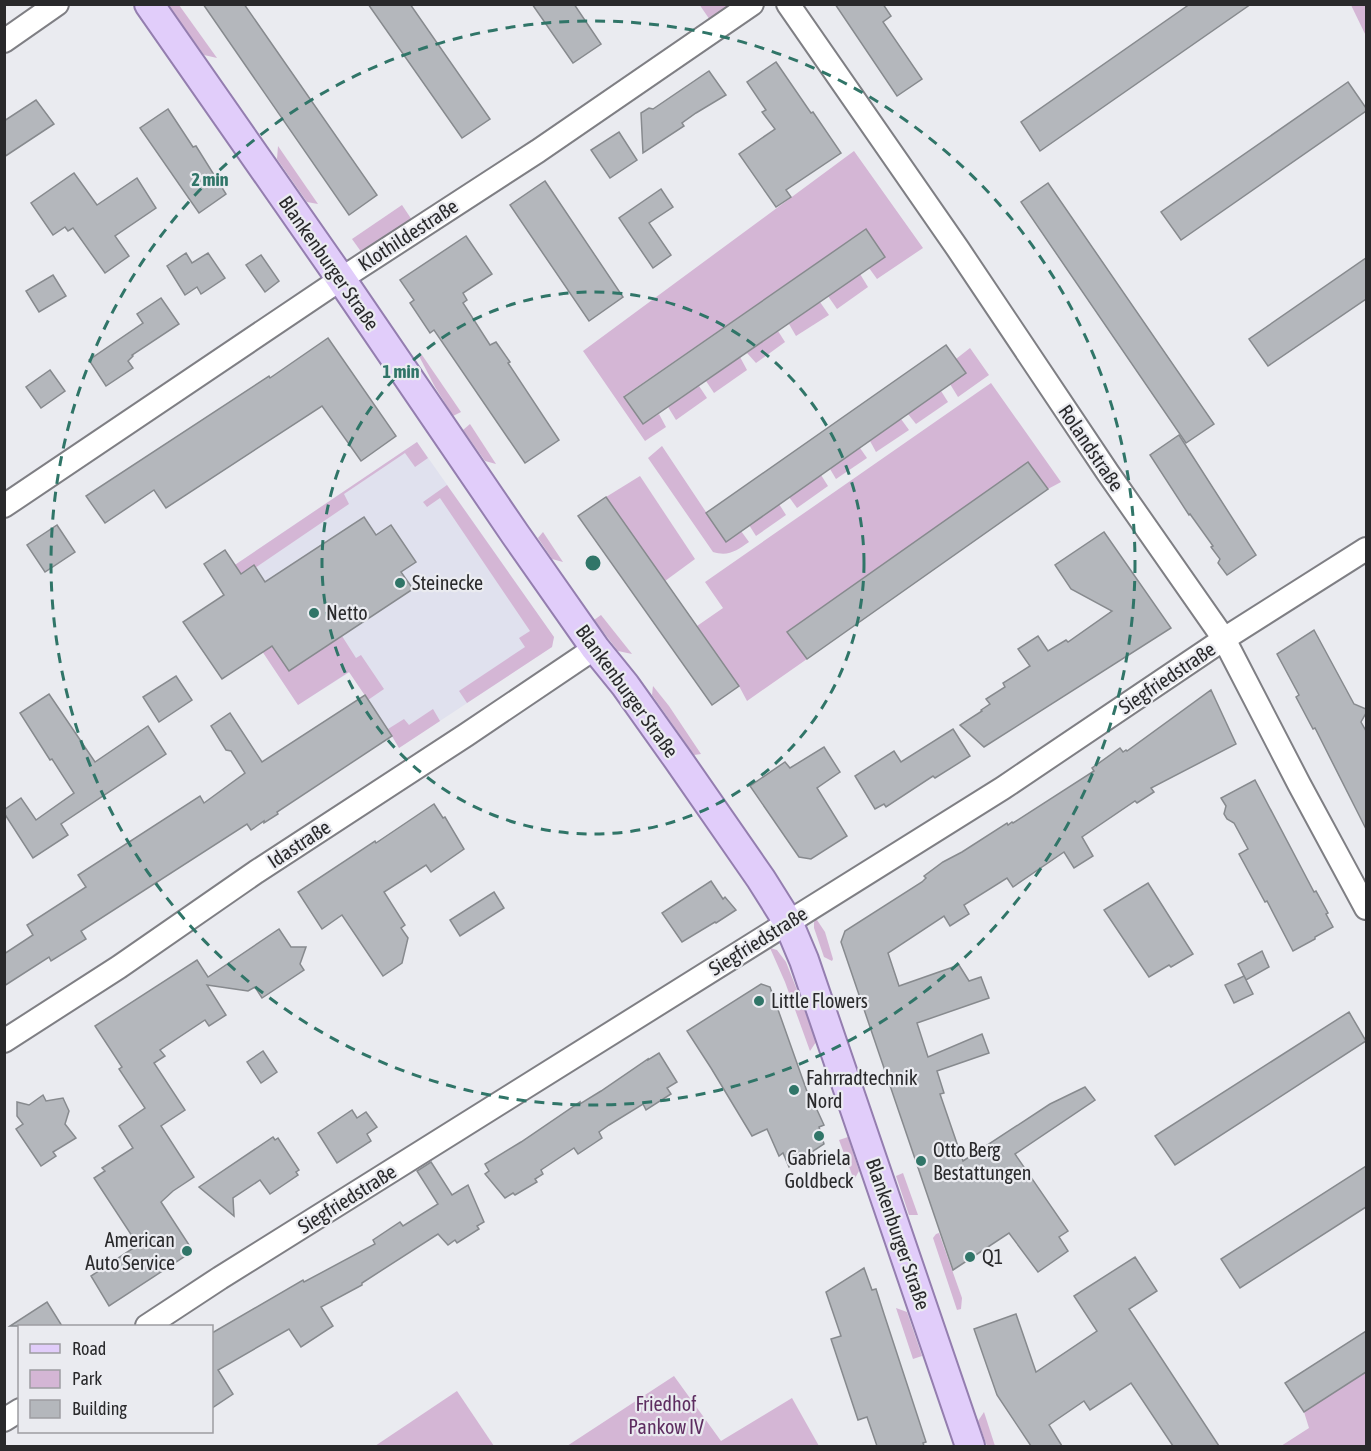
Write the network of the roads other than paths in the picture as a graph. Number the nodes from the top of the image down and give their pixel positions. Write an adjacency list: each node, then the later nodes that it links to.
1 (57, 4): 5 (street)
2 (149, 4): 6 (main road, Blankenburger Straße)
3 (752, 4): 6 (street, Klothildestraße)
4 (789, 4): 9 (street, Rolandstraße)
5 (4, 41)
6 (340, 279): 7 (street, Klothildestraße); 10 (main road, Blankenburger Straße)
7 (4, 506)
8 (1366, 549): 9 (street, Siegfriedstraße)
9 (1224, 639): 11 (street, Rolandstraße); 12 (street, Siegfriedstraße)
10 (595, 648): 12 (main road, Blankenburger Straße); 13 (street, Idastraße)
11 (1366, 908)
12 (788, 922): 14 (street, Siegfriedstraße); 17 (main road, Blankenburger Straße)
13 (4, 1041)
14 (149, 1325)
15 (18, 1411): 16 (street)
16 (4, 1420)
17 (970, 1446)

